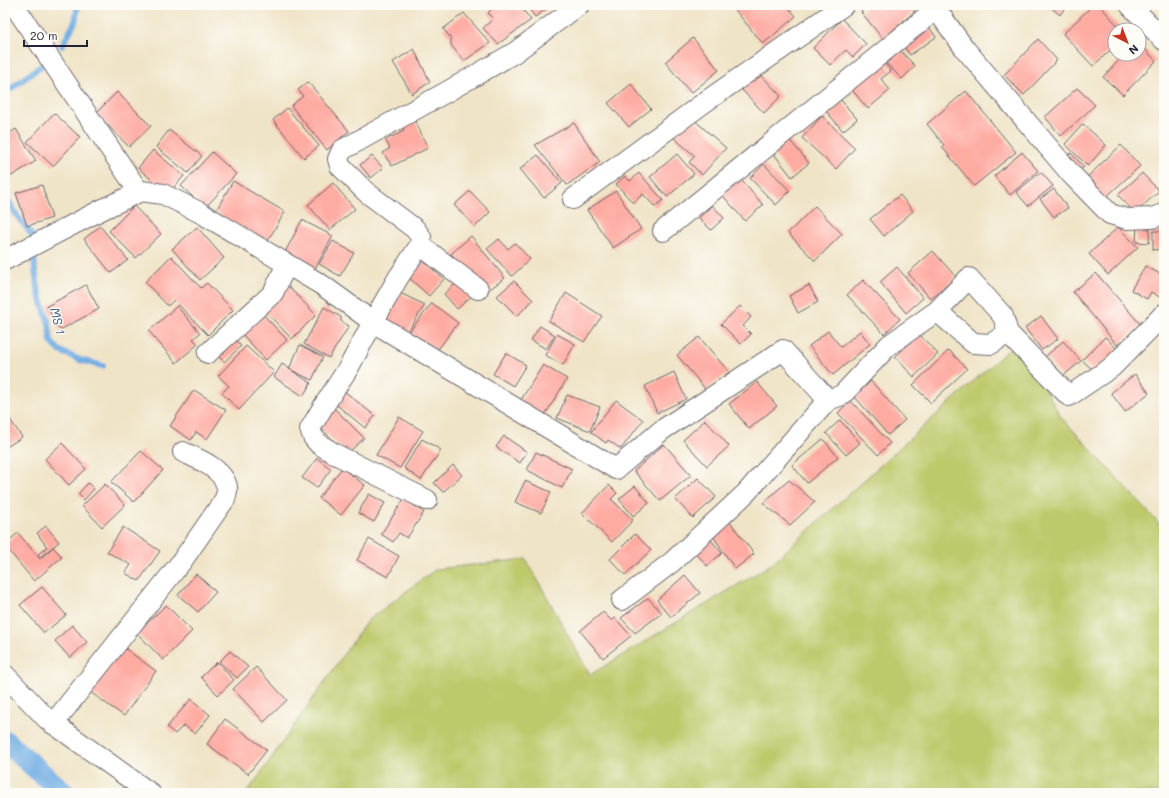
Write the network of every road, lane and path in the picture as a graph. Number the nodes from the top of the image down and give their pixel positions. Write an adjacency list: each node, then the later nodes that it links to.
1 (14, 5): 7 (street)
2 (579, 5): 11 (street)
3 (844, 5): 8 (street)
4 (1130, 5): 6 (street)
5 (933, 7): 9 (street); 10 (street)
6 (1164, 40)
7 (141, 191): 12 (street); 13 (street)
8 (573, 199)
9 (1164, 214)
10 (663, 231)
11 (420, 245): 14 (street); 17 (street)
12 (5, 260)
13 (287, 264): 17 (street); 19 (street)
14 (478, 289)
15 (937, 311): 18 (street); 18 (street); 20 (street)
16 (1164, 314): 18 (street)
17 (373, 322): 20 (street); 22 (street)
18 (1008, 333)
19 (208, 353)
20 (828, 400): 23 (street)
21 (183, 452): 25 (street)
22 (427, 500)
23 (622, 600)
24 (5, 675): 25 (street)
25 (53, 724): 26 (street)
26 (150, 793)

